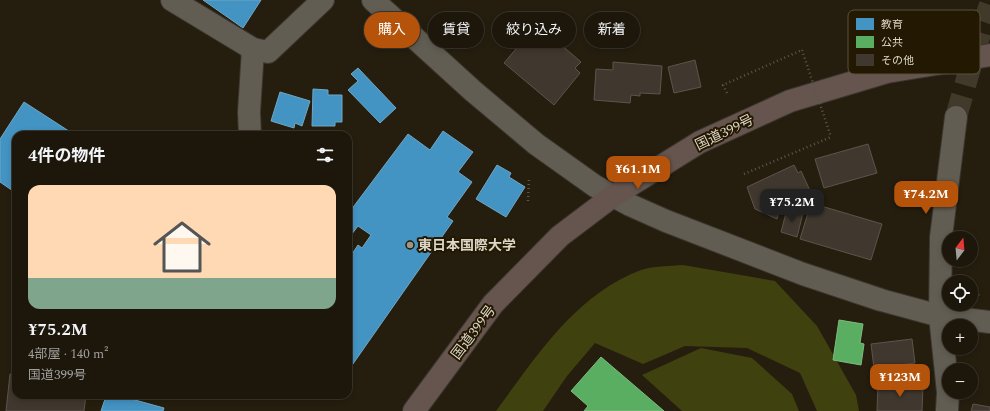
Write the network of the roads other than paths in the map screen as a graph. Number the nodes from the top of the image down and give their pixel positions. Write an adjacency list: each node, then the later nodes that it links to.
1 (172, 0): 4 (street)
2 (323, 0): 4 (street)
3 (373, 0): 10 (street)
4 (253, 49): 9 (street)
5 (990, 55): 6 (highway, 国道399号)
6 (980, 57)
7 (880, 74): 10 (highway, 国道399号)
8 (956, 117): 11 (street)
9 (250, 131)
10 (613, 196): 11 (street); 13 (highway, 国道399号)
11 (940, 316): 12 (street); 14 (street)
12 (990, 322)
13 (414, 411)
14 (947, 411)

